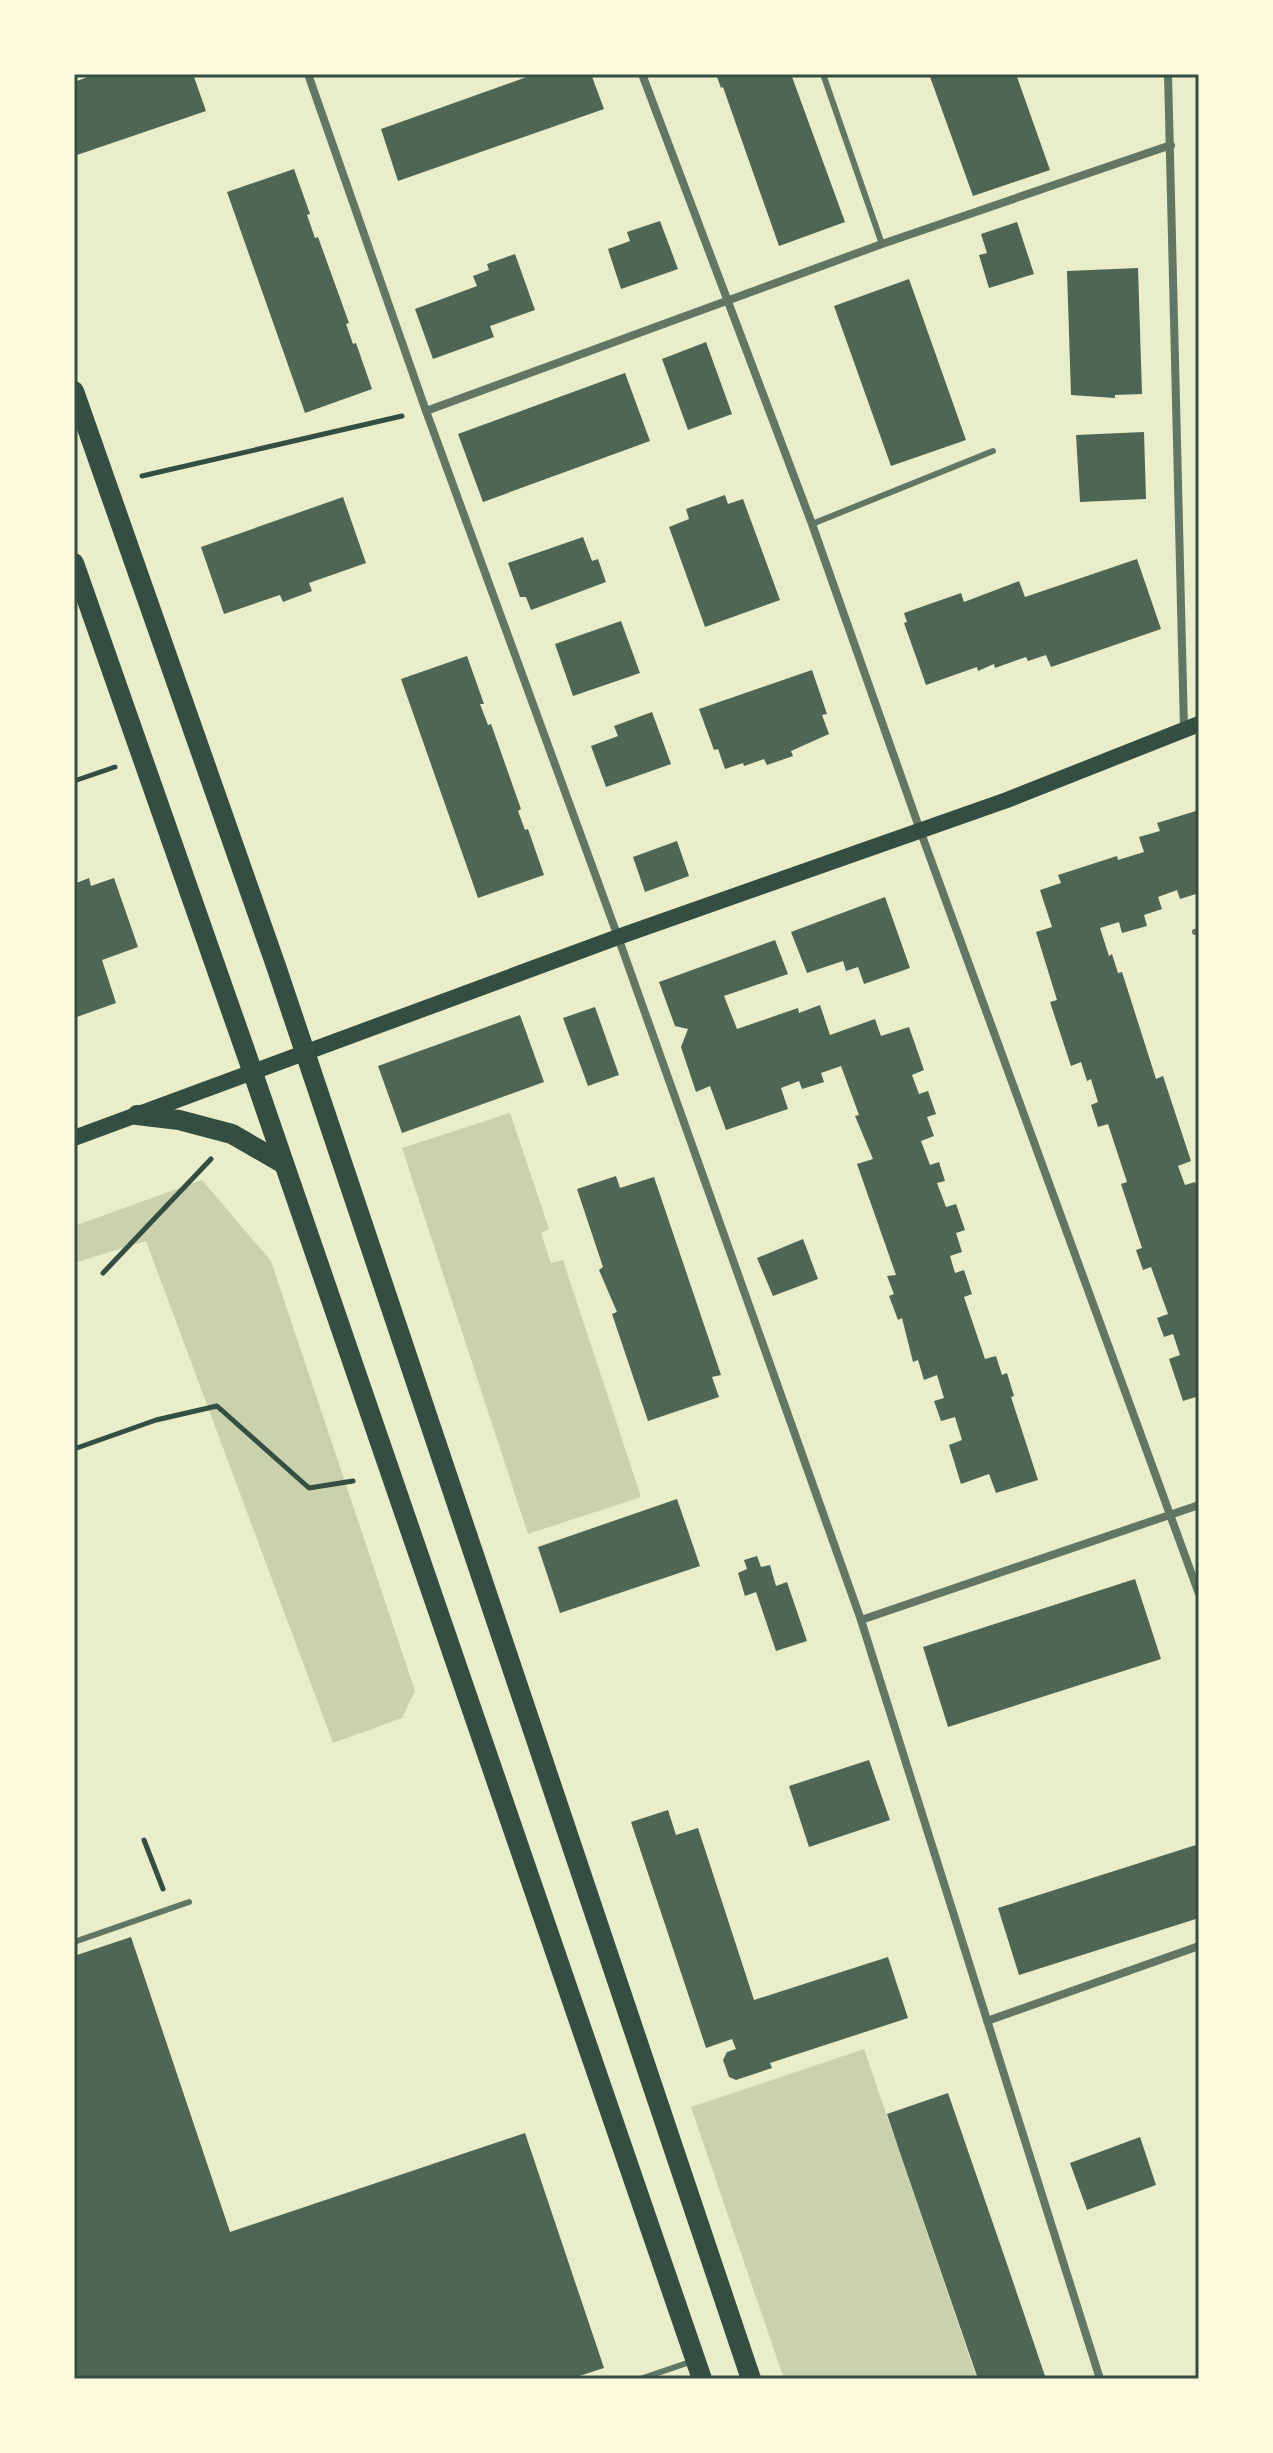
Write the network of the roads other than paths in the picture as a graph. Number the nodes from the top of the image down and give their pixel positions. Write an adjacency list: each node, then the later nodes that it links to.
1 (308, 74): 9 (street)
2 (642, 74): 7 (street)
3 (823, 74): 6 (lane)
4 (1168, 74): 5 (street)
5 (1171, 145): 6 (street); 13 (street)
6 (882, 244): 7 (street)
7 (726, 301): 9 (street); 11 (street)
8 (74, 391): 16 (main road)
9 (426, 411): 15 (street)
10 (993, 451): 11 (lane)
11 (812, 524): 14 (street)
12 (74, 563): 17 (main road)
13 (1192, 727): 14 (main road)
14 (920, 830): 15 (main road); 22 (street)
15 (618, 937): 16 (main road); 24 (street)
16 (305, 1053): 17 (main road); 31 (main road)
17 (253, 1073): 18 (main road); 20 (main road)
18 (137, 1115): 19 (main road); 20 (main road)
19 (74, 1138)
20 (284, 1164): 29 (main road)
21 (1199, 1505): 22 (street)
22 (1172, 1514): 23 (street); 24 (street)
23 (1199, 1594)
24 (861, 1620): 28 (street)
25 (189, 1902): 26 (lane)
26 (74, 1942)
27 (1199, 1946): 28 (street)
28 (987, 2021): 32 (street)
29 (698, 2370): 30 (lane)
30 (640, 2379)
31 (751, 2379)
32 (1100, 2379)

